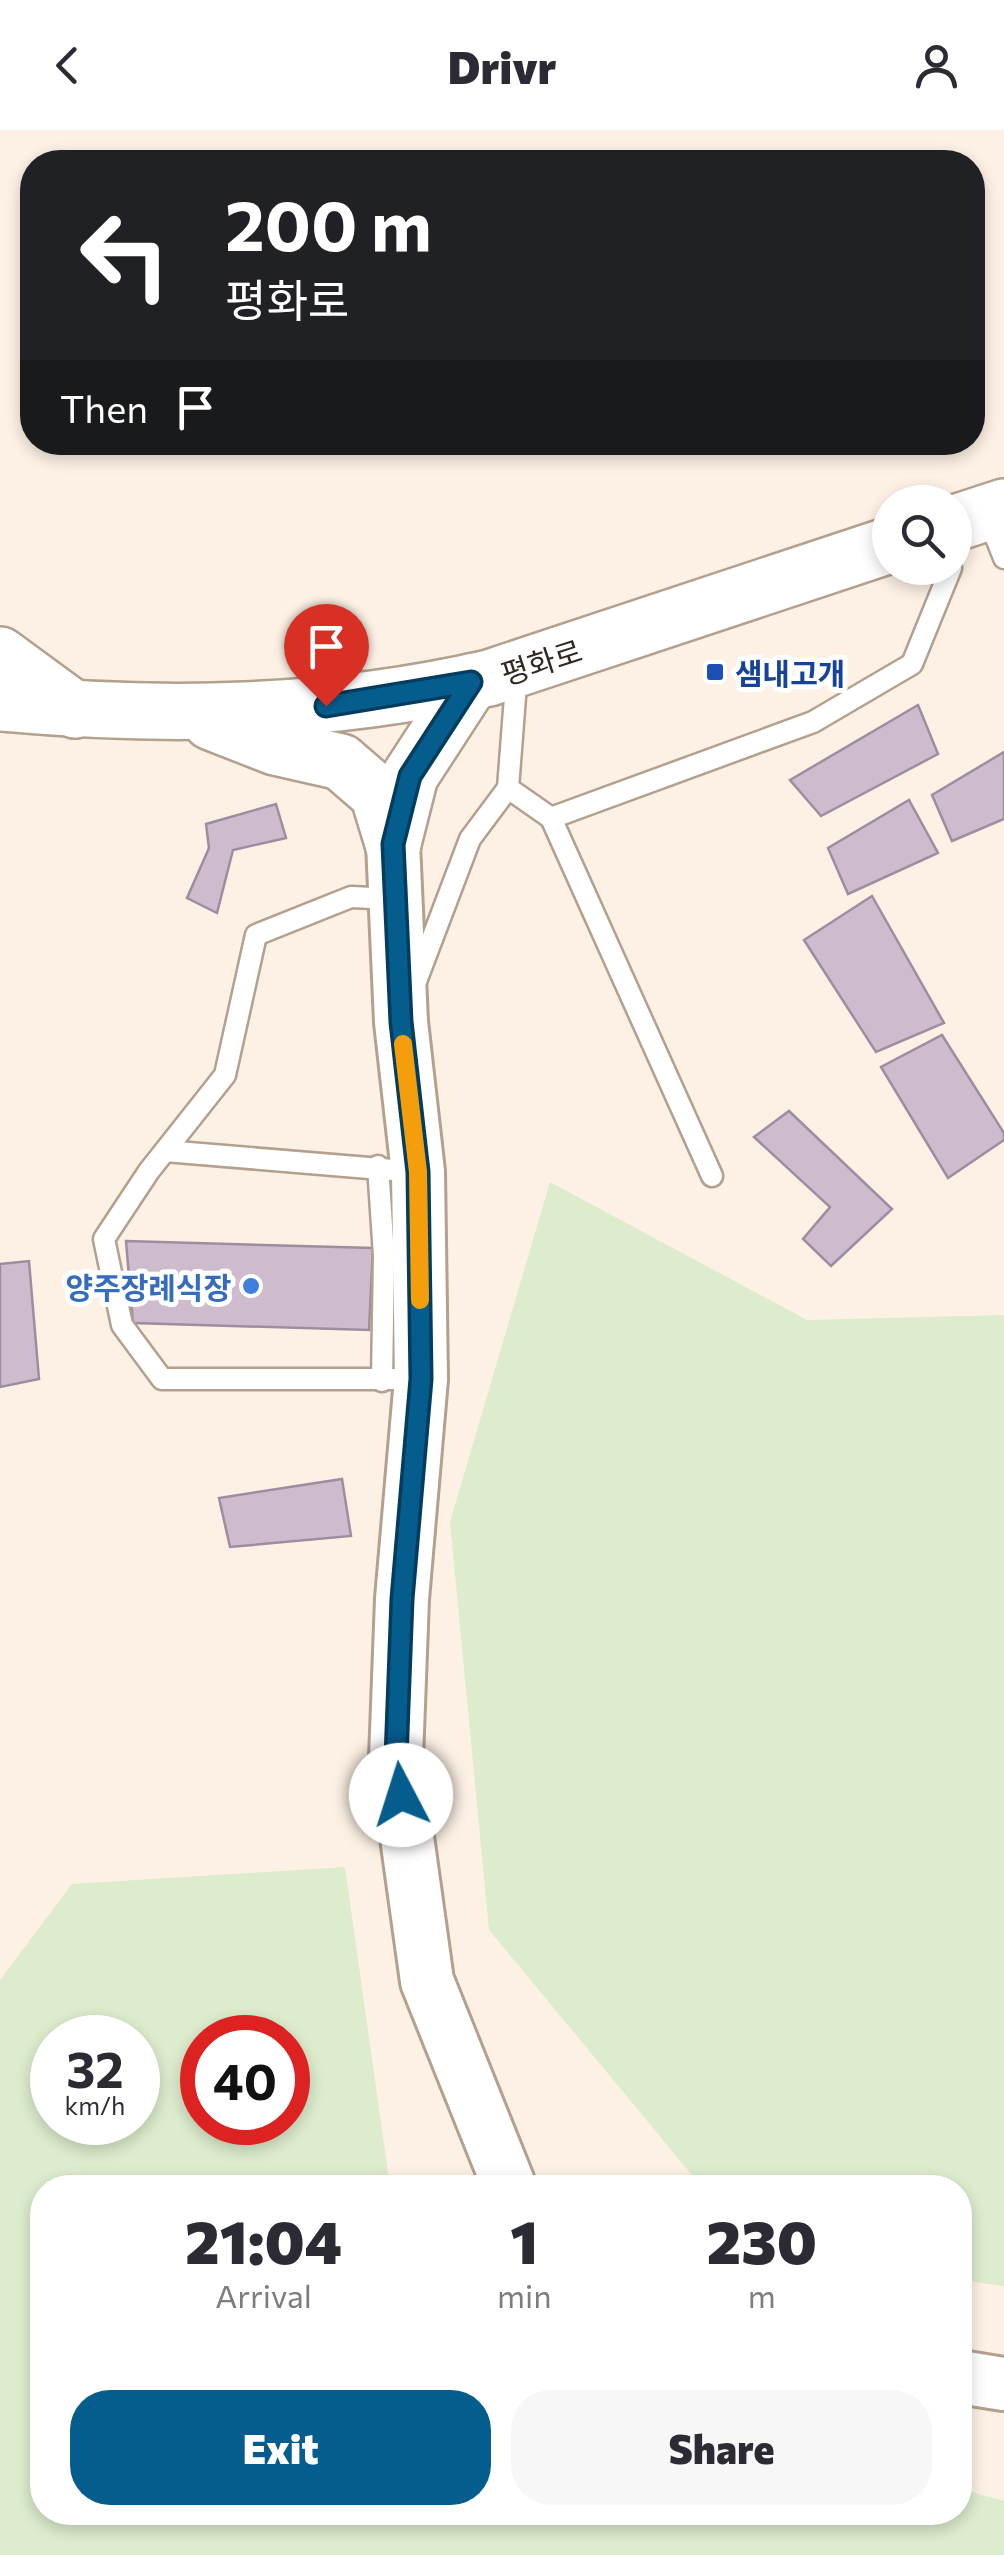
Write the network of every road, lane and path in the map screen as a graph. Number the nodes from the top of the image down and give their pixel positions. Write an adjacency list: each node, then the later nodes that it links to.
1 (872, 551): 4 (main road, 평화로)
2 (944, 585): 9 (lane)
3 (0, 655): 6 (main road)
4 (494, 675): 7 (main road, 평화로); 8 (lane); 10 (main road)
5 (0, 704): 6 (main road, 평화로)
6 (75, 710): 7 (main road, 평화로)
7 (190, 714): 10 (main road)
8 (508, 788): 9 (lane); 12 (lane)
9 (551, 818): 15 (lane)
10 (393, 844): 11 (street)
11 (397, 899): 12 (street); 13 (lane)
12 (401, 1022): 14 (street)
13 (165, 1150): 14 (lane); 16 (lane)
14 (398, 1169): 16 (street)
15 (712, 1176)
16 (402, 1380): 17 (street)
17 (505, 2175)
18 (972, 2379): 19 (street)
19 (1004, 2384)

